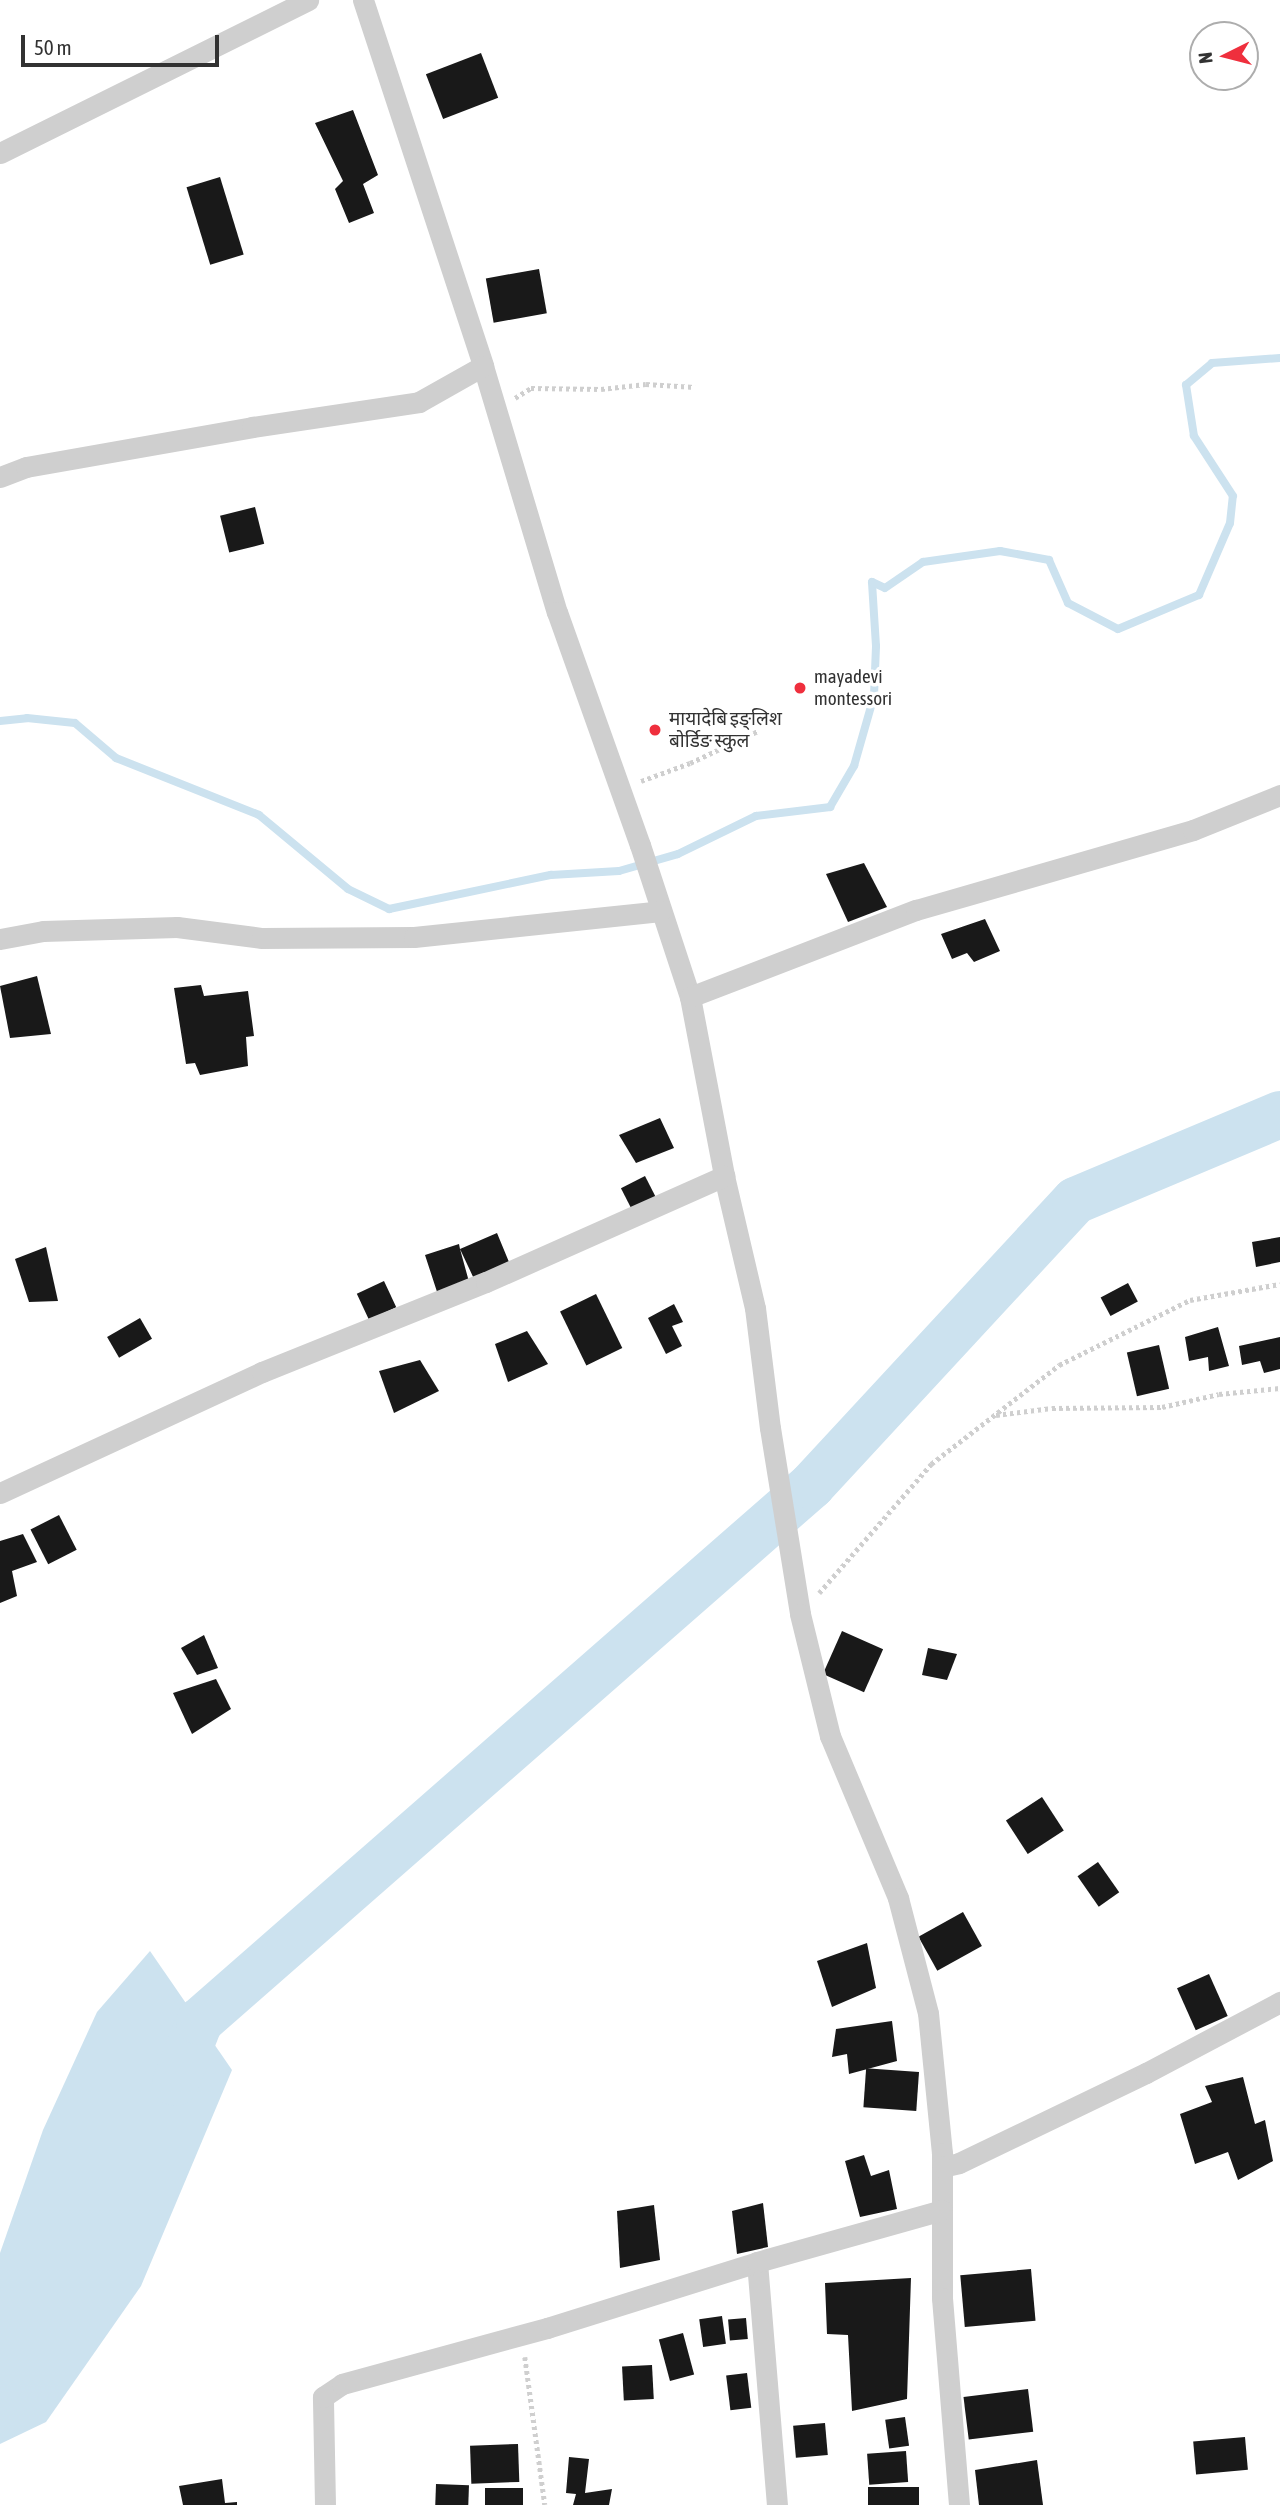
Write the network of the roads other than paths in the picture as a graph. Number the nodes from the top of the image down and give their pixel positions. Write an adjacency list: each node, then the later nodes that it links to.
1 (308, 0): 3 (street)
2 (363, 0): 4 (street)
3 (0, 153)
4 (483, 366): 5 (street); 7 (street)
5 (0, 477)
6 (1280, 795): 9 (street)
7 (661, 911): 8 (street); 9 (street)
8 (0, 939)
9 (690, 997): 10 (street)
10 (724, 1176): 11 (street); 13 (street)
11 (0, 1493)
12 (1280, 2002): 13 (street)
13 (942, 2167): 14 (street)
14 (942, 2210): 15 (street); 18 (street)
15 (757, 2262): 16 (street); 17 (street)
16 (325, 2505)
17 (777, 2505)
18 (959, 2505)

